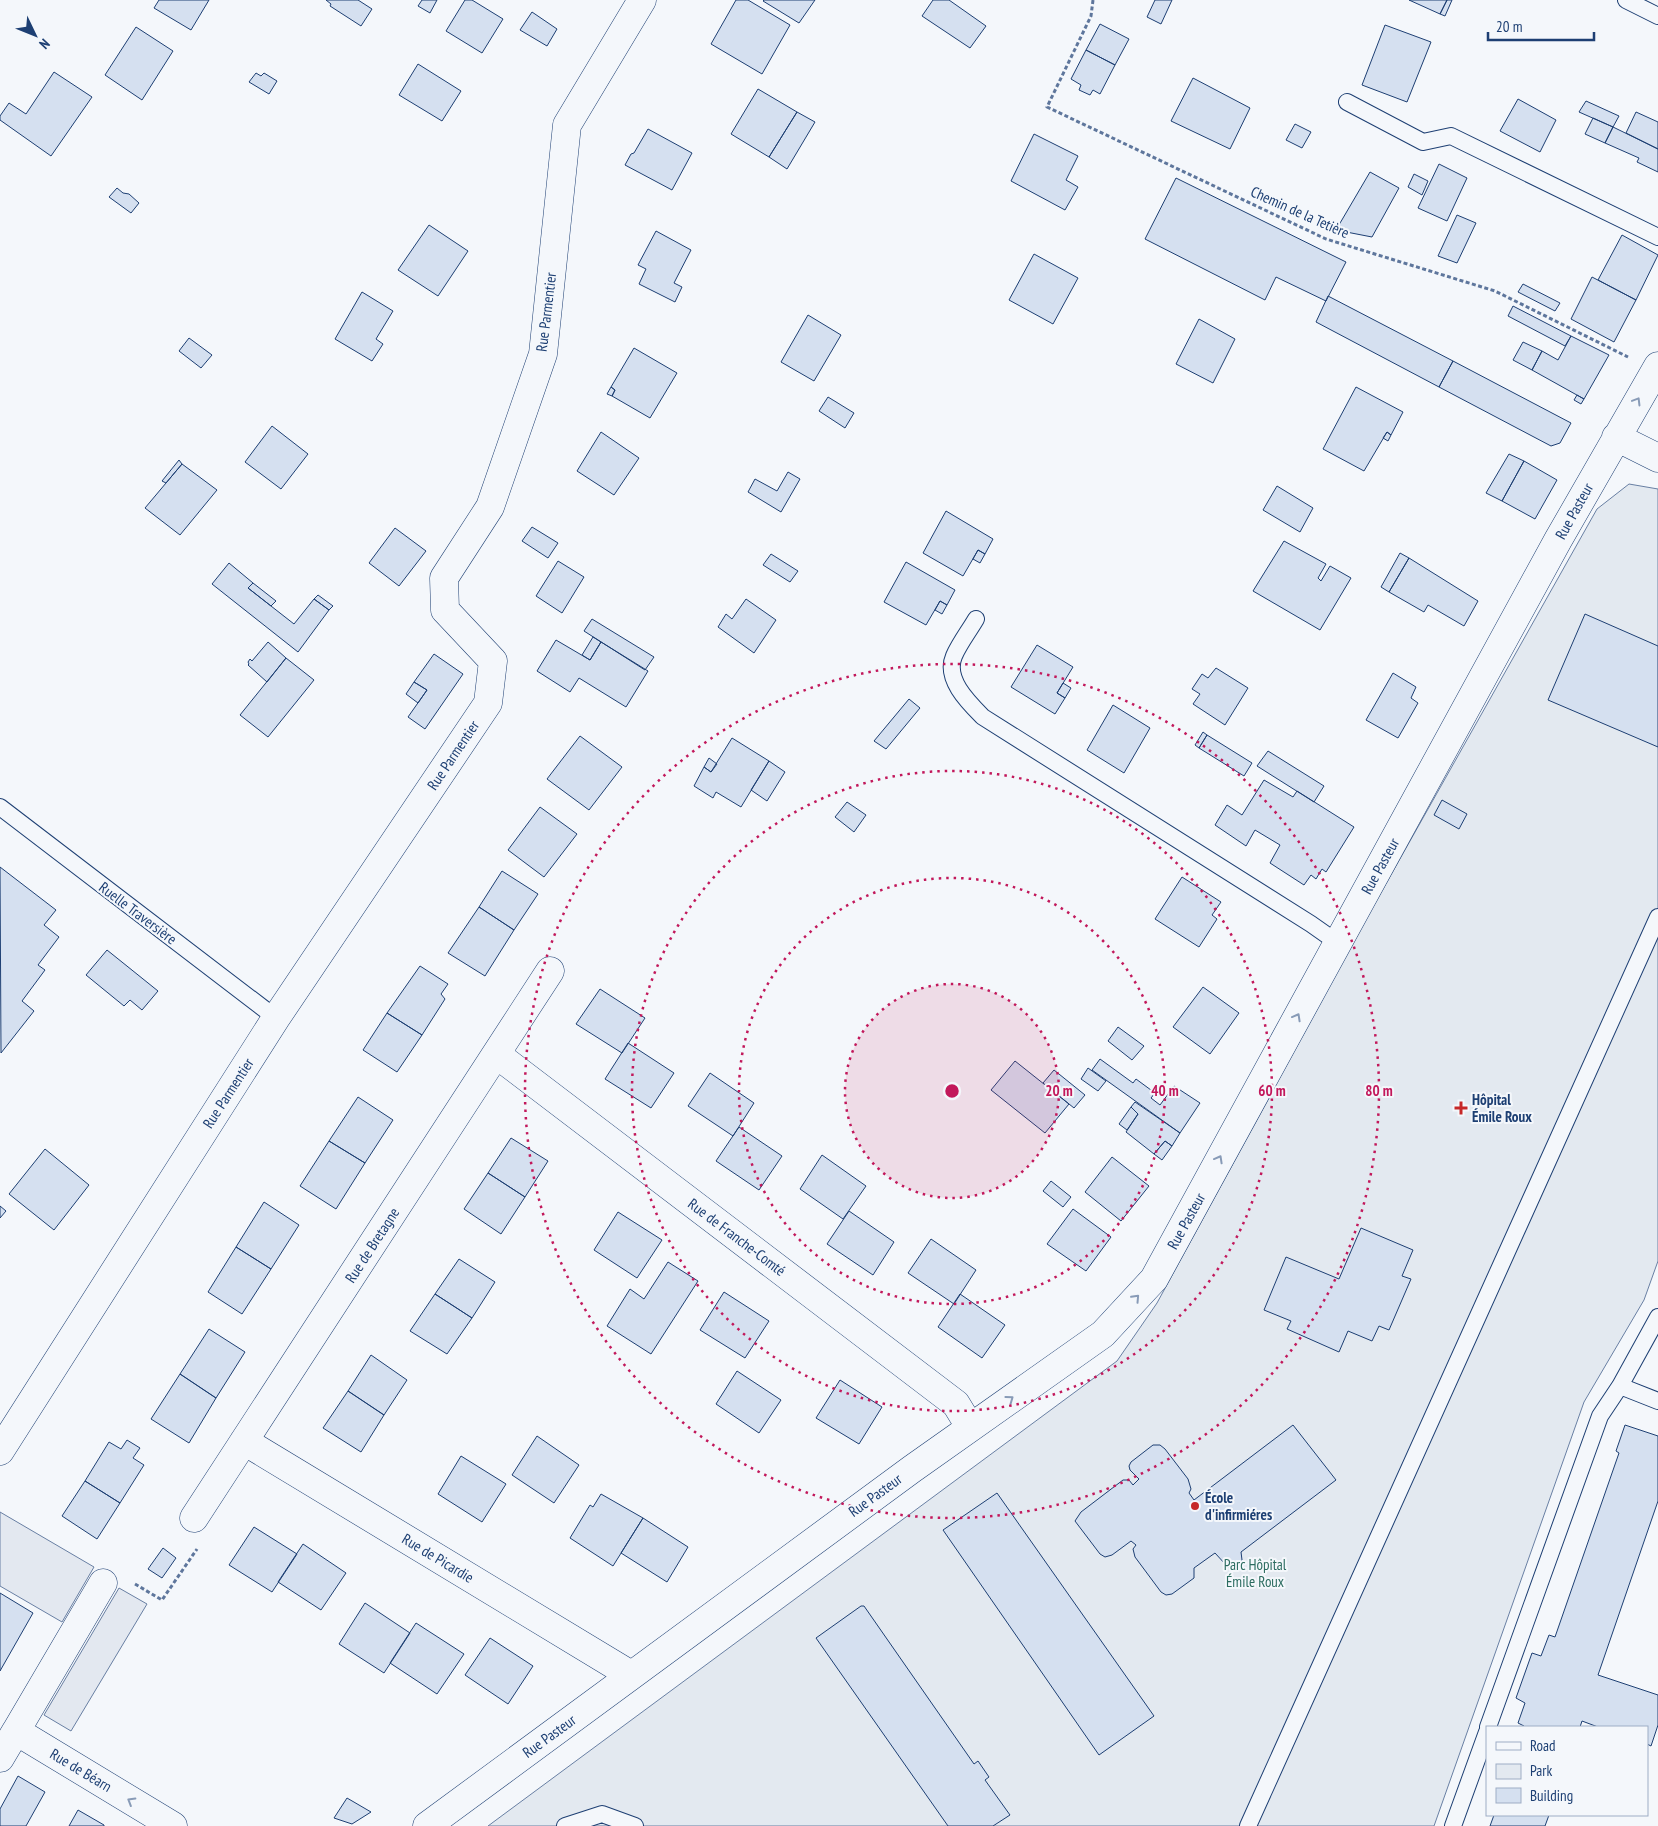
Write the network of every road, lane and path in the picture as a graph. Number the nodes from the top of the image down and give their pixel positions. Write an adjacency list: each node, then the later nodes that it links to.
1 (642, 0): 15 (street, Rue Parmentier)
2 (1092, 0): 7 (path, Chemin de la Tetière)
3 (1626, 0): 4 (lane)
4 (1658, 16)
5 (1347, 102): 6 (lane)
6 (1658, 237)
7 (1657, 368): 8 (street, Rue Pasteur, one-way to 7)
8 (1616, 437): 9 (street); 13 (street, Rue Pasteur)
9 (1658, 458)
10 (976, 619): 13 (lane)
11 (0, 807): 15 (lane, Ruelle Traversière)
12 (1658, 917): 34 (lane)
13 (1338, 943): 20 (street, Rue Pasteur, one-way to 13)
14 (550, 971): 16 (street, Rue de Bretagne)
15 (276, 1018): 22 (street, Rue Parmentier)
16 (496, 1054): 20 (street, Rue de Franche-Comté); 21 (street, Rue de Bretagne)
17 (1658, 1317): 18 (lane)
18 (1620, 1386): 19 (lane); 26 (lane)
19 (1658, 1401)
20 (970, 1427): 25 (street, Rue Pasteur)
21 (244, 1441): 23 (street, Rue de Bretagne); 25 (street, Rue de Picardie)
22 (0, 1451)
23 (194, 1518): 24 (path)
24 (103, 1583): 27 (street)
25 (631, 1675): 31 (street, Rue Pasteur)
26 (1488, 1726)
27 (16, 1731): 29 (street); 30 (street, Rue de Béarn, one-way to 27)
28 (1486, 1735): 35 (lane)
29 (0, 1758)
30 (173, 1826)
31 (427, 1826)
32 (564, 1826): 33 (lane)
33 (635, 1826)
34 (1248, 1826)
35 (1453, 1826)

